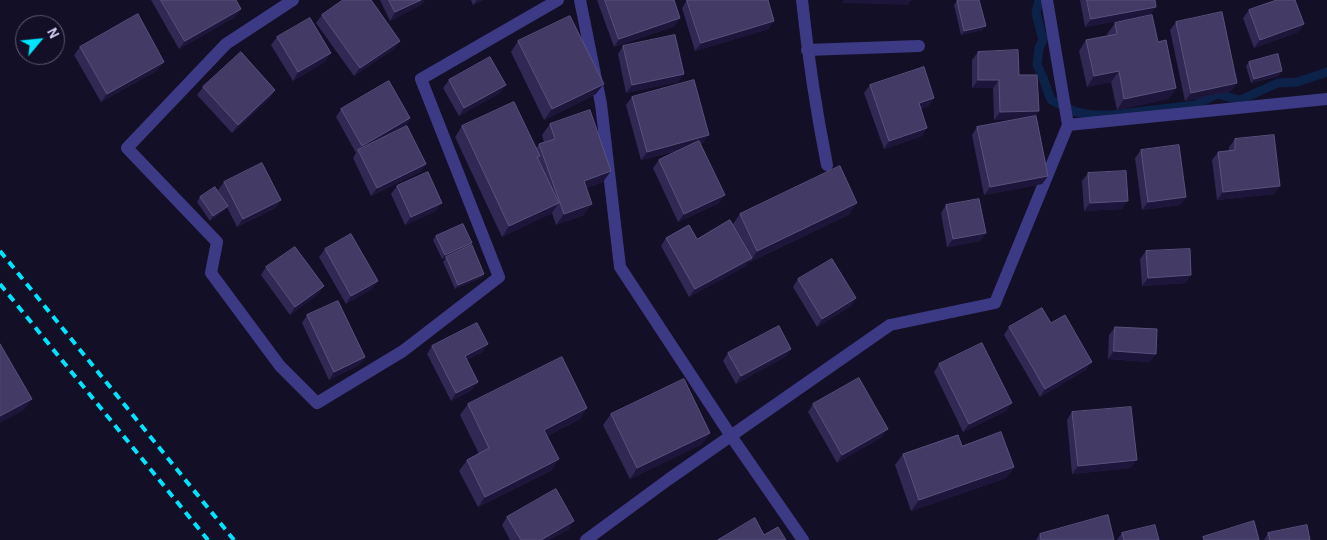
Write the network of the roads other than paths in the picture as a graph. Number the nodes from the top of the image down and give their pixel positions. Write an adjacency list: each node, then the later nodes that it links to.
1 (293, 0): 2 (street)
2 (558, 0)
3 (580, 0): 11 (street)
4 (802, 0): 7 (street)
5 (1047, 0): 9 (street)
6 (919, 46): 7 (street)
7 (807, 50): 10 (street)
8 (1327, 98): 9 (street)
9 (1068, 125): 11 (street)
10 (827, 165)
11 (731, 436): 12 (street); 13 (street)
12 (586, 540)
13 (803, 540)

